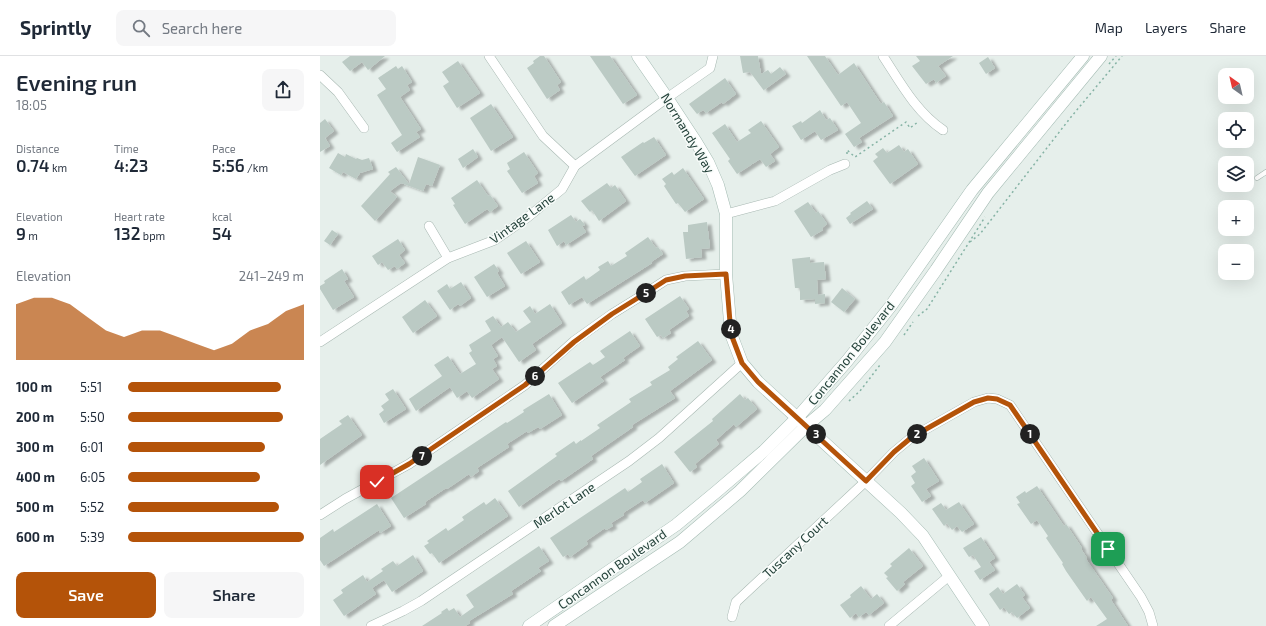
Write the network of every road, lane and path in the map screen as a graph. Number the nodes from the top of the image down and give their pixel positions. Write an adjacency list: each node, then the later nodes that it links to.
1 (489, 56): 17 (street)
2 (638, 56): 11 (main road, Normandy Way)
3 (713, 56): 11 (street, Vintage Lane)
4 (883, 56): 14 (street)
5 (1083, 56): 29 (main road, Concannon Boulevard)
6 (1102, 56): 29 (main road, Concannon Boulevard)
7 (1116, 56): 9 (path)
8 (1122, 56): 23 (path)
9 (1106, 68)
10 (320, 74): 12 (street)
11 (667, 98): 17 (street, Vintage Lane); 20 (main road, Normandy Way)
12 (364, 128)
13 (910, 128): 15 (path)
14 (943, 130)
15 (848, 150)
16 (845, 164): 20 (street)
17 (575, 166): 24 (street, Vintage Lane)
18 (1266, 172): 19 (lane)
19 (1258, 178)
20 (726, 214): 25 (main road, Normandy Way)
21 (988, 214): 23 (path)
22 (429, 226): 24 (street)
23 (969, 244): 26 (path)
24 (448, 258): 27 (street, Vintage Lane)
25 (726, 274): 28 (main road, Normandy Way); 31 (street)
26 (946, 280)
27 (320, 342)
28 (742, 363): 29 (main road, Normandy Way); 34 (street, Merlot Lane)
29 (802, 422): 30 (main road, Normandy Way); 35 (main road, Concannon Boulevard); 36 (main road, Concannon Boulevard)
30 (866, 481): 32 (main road, Normandy Way); 33 (street, Tuscany Court); 39 (street, Tuscany Court)
31 (320, 516)
32 (949, 576): 37 (street); 38 (main road, Normandy Way)
33 (732, 617)
34 (371, 626)
35 (529, 626)
36 (554, 626)
37 (889, 626)
38 (983, 626)
39 (1153, 626)

